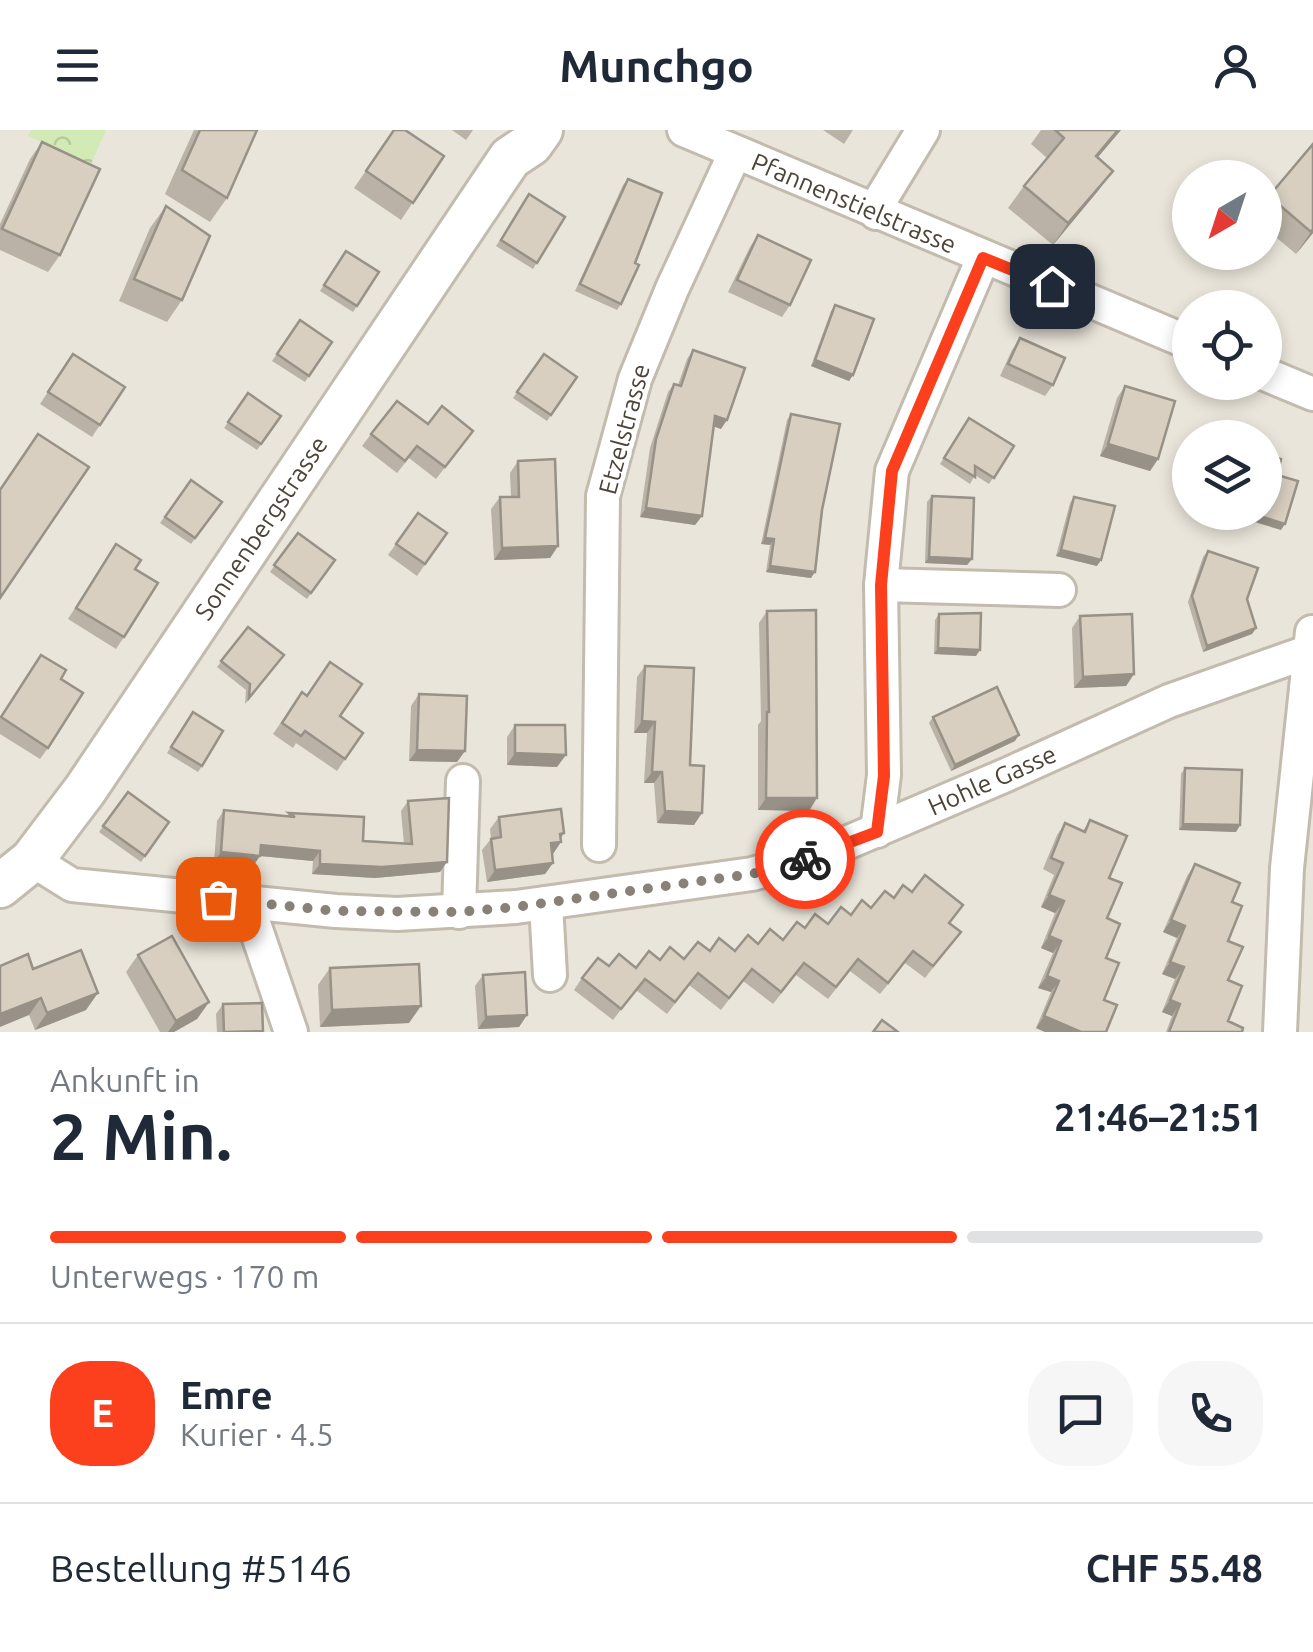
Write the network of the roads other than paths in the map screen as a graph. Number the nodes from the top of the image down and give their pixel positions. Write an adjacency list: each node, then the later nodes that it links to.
1 (541, 130): 4 (street, Sonnenbergstrasse)
2 (684, 130): 5 (street, Pfannenstielstrasse)
3 (923, 130): 6 (street)
4 (513, 144): 18 (street, Sonnenbergstrasse)
5 (735, 153): 6 (street, Pfannenstielstrasse); 16 (street, Etzelstrasse)
6 (876, 213): 7 (street, Pfannenstielstrasse)
7 (983, 258): 8 (street, Pfannenstielstrasse); 11 (street)
8 (1172, 336)
9 (1282, 381): 10 (street)
10 (1313, 394)
11 (881, 585): 12 (street); 15 (street)
12 (1059, 590)
13 (1312, 643): 15 (street, Hohle Gasse); 17 (street)
14 (464, 782): 21 (street)
15 (877, 832): 20 (street, Hohle Gasse)
16 (599, 844)
17 (1300, 868): 24 (street)
18 (16, 873): 19 (street, Hohle Gasse)
19 (246, 903): 21 (street, Hohle Gasse); 23 (street)
20 (546, 903): 21 (street, Hohle Gasse); 22 (street)
21 (459, 912)
22 (550, 974)
23 (291, 1032)
24 (1280, 1032)

